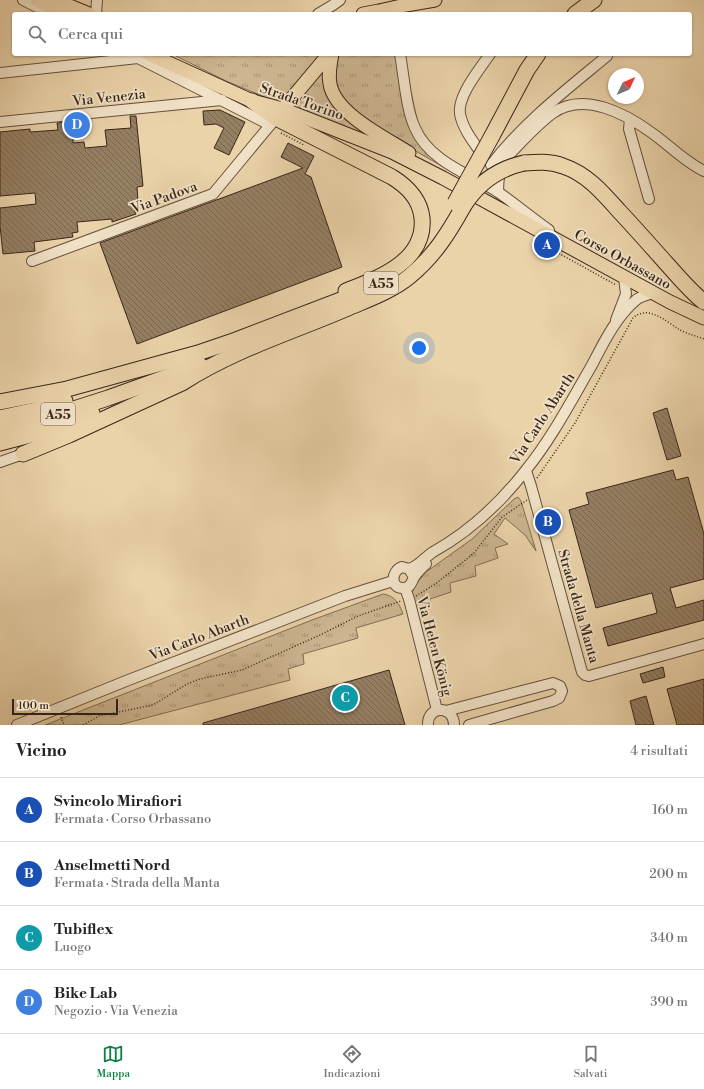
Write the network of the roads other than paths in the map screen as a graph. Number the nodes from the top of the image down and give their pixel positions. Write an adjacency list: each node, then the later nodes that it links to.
1 (23, 0): 8 (street)
2 (37, 0): 8 (main road)
3 (97, 0): 12 (street)
4 (340, 0): 13 (street)
5 (391, 0): 15 (street)
6 (594, 0): 16 (highway)
7 (432, 1): 9 (main road)
8 (54, 4): 10 (main road); 11 (main road)
9 (408, 10): 14 (main road, bridge)
10 (63, 12)
11 (82, 12)
12 (96, 12)
13 (322, 12)
14 (374, 12)
15 (393, 12)
16 (578, 12)
17 (134, 56): 26 (street)
18 (144, 56): 27 (street, Strada Torino)
19 (144, 56): 28 (main road, Strada Torino)
20 (329, 56): 29 (main road)
21 (331, 56): 35 (main road)
22 (400, 56): 36 (street)
23 (489, 56): 32 (street)
24 (537, 56): 38 (highway, bridge)
25 (607, 56): 32 (street)
26 (0, 73)
27 (222, 100): 29 (street, Strada Torino); 31 (street, Via Venezia)
28 (252, 101): 29 (highway)
29 (276, 117): 35 (main road, Strada Torino); 40 (street, Via Padova); 45 (highway)
30 (630, 119): 33 (street); 34 (street); 37 (street)
31 (0, 122)
32 (491, 166): 34 (street)
33 (704, 171)
34 (499, 176): 36 (street)
35 (443, 178): 39 (main road, Corso Orbassano)
36 (498, 192): 39 (street)
37 (648, 199)
38 (459, 205): 43 (highway, bridge); 45 (highway, A55); 47 (highway, A55)
39 (578, 253): 41 (main road, Corso Orbassano)
40 (32, 261)
41 (620, 282): 42 (main road, Corso Orbassano); 46 (street, Via Carlo Abarth)
42 (653, 293): 44 (main road, Corso Orbassano); 46 (street, Via Carlo Abarth)
43 (704, 302)
44 (704, 318)
45 (277, 324): 48 (highway, A55)
46 (613, 328): 56 (street, Via Carlo Abarth)
47 (241, 352): 49 (highway); 52 (highway, A55)
48 (198, 353): 50 (highway); 51 (highway, A55)
49 (194, 376): 53 (highway); 54 (highway)
50 (0, 402)
51 (0, 418)
52 (0, 430)
53 (0, 443)
54 (23, 454): 55 (street)
55 (0, 462)
56 (526, 471): 57 (street, Via Carlo Abarth); 60 (street, Strada della Manta)
57 (411, 573): 58 (street, Via Carlo Abarth); 59 (street, Via Carlo Abarth)
58 (393, 581): 59 (street); 63 (street, Via Carlo Abarth)
59 (405, 588): 61 (street, Via Helen König)
60 (704, 644)
61 (441, 711): 64 (street); 65 (street, Via Helen König); 66 (street)
62 (7, 725): 63 (street)
63 (15, 725)
64 (428, 725)
65 (454, 725)
66 (469, 725)

